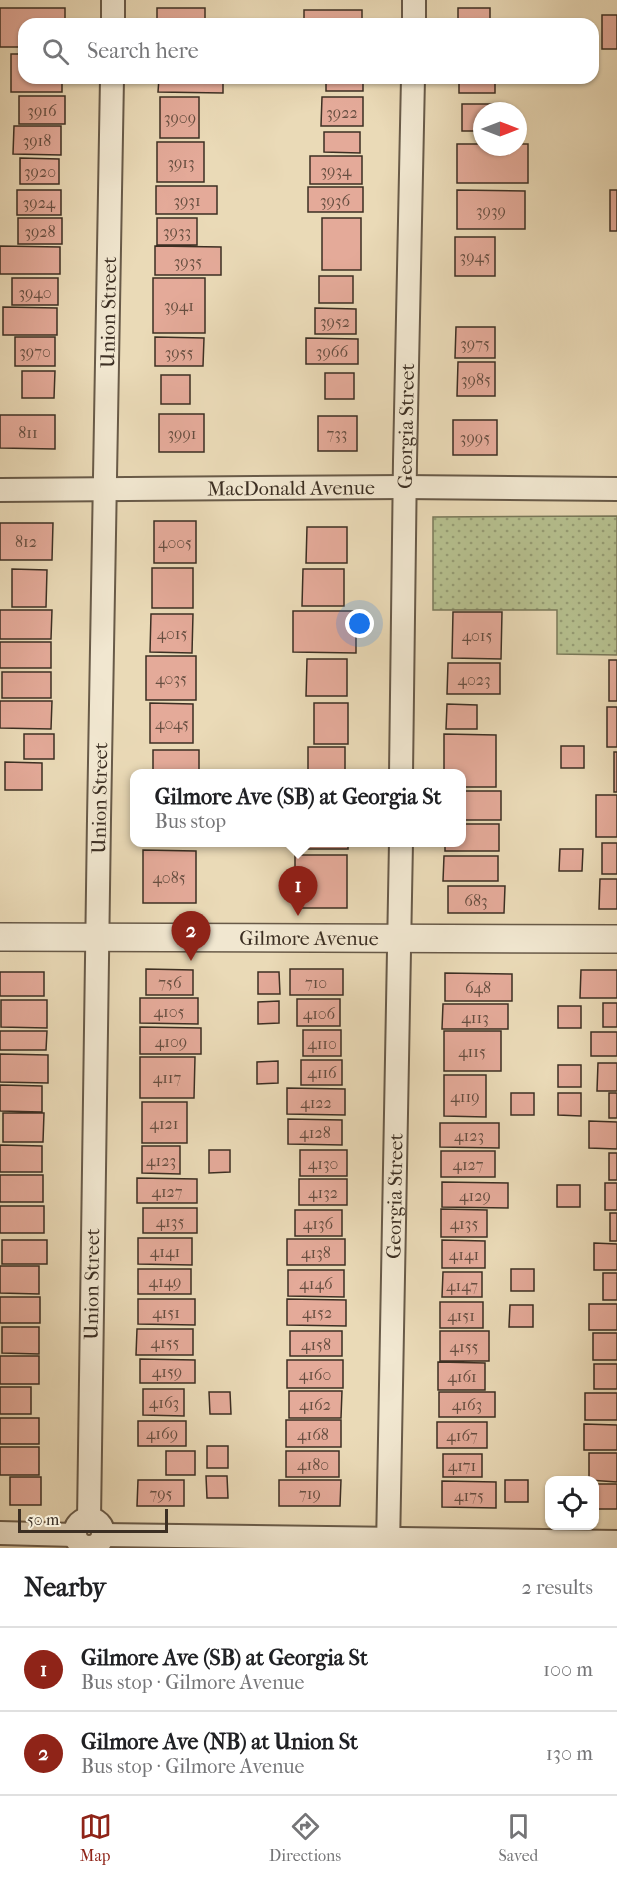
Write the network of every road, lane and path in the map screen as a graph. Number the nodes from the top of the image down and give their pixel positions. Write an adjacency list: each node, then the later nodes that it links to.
1 (113, 0): 3 (street)
2 (414, 0): 4 (street)
3 (113, 18)
4 (414, 18)
5 (112, 84): 8 (street, Union Street)
6 (413, 84): 7 (street, Georgia Street)
7 (404, 487): 8 (street, MacDonald Avenue); 10 (street, MacDonald Avenue); 11 (street, Georgia Street)
8 (106, 488): 9 (street, MacDonald Avenue); 14 (street, Union Street)
9 (0, 489)
10 (617, 489)
11 (401, 769)
12 (401, 847): 15 (street, Georgia Street)
13 (0, 937): 14 (street, Gilmore Avenue)
14 (96, 938): 15 (street, Gilmore Avenue); 18 (street, Union Street)
15 (400, 938): 16 (street, Gilmore Avenue); 20 (street, Georgia Street)
16 (617, 939)
17 (0, 1533): 18 (street)
18 (89, 1537): 20 (street)
19 (617, 1542): 20 (street)
20 (388, 1543)

